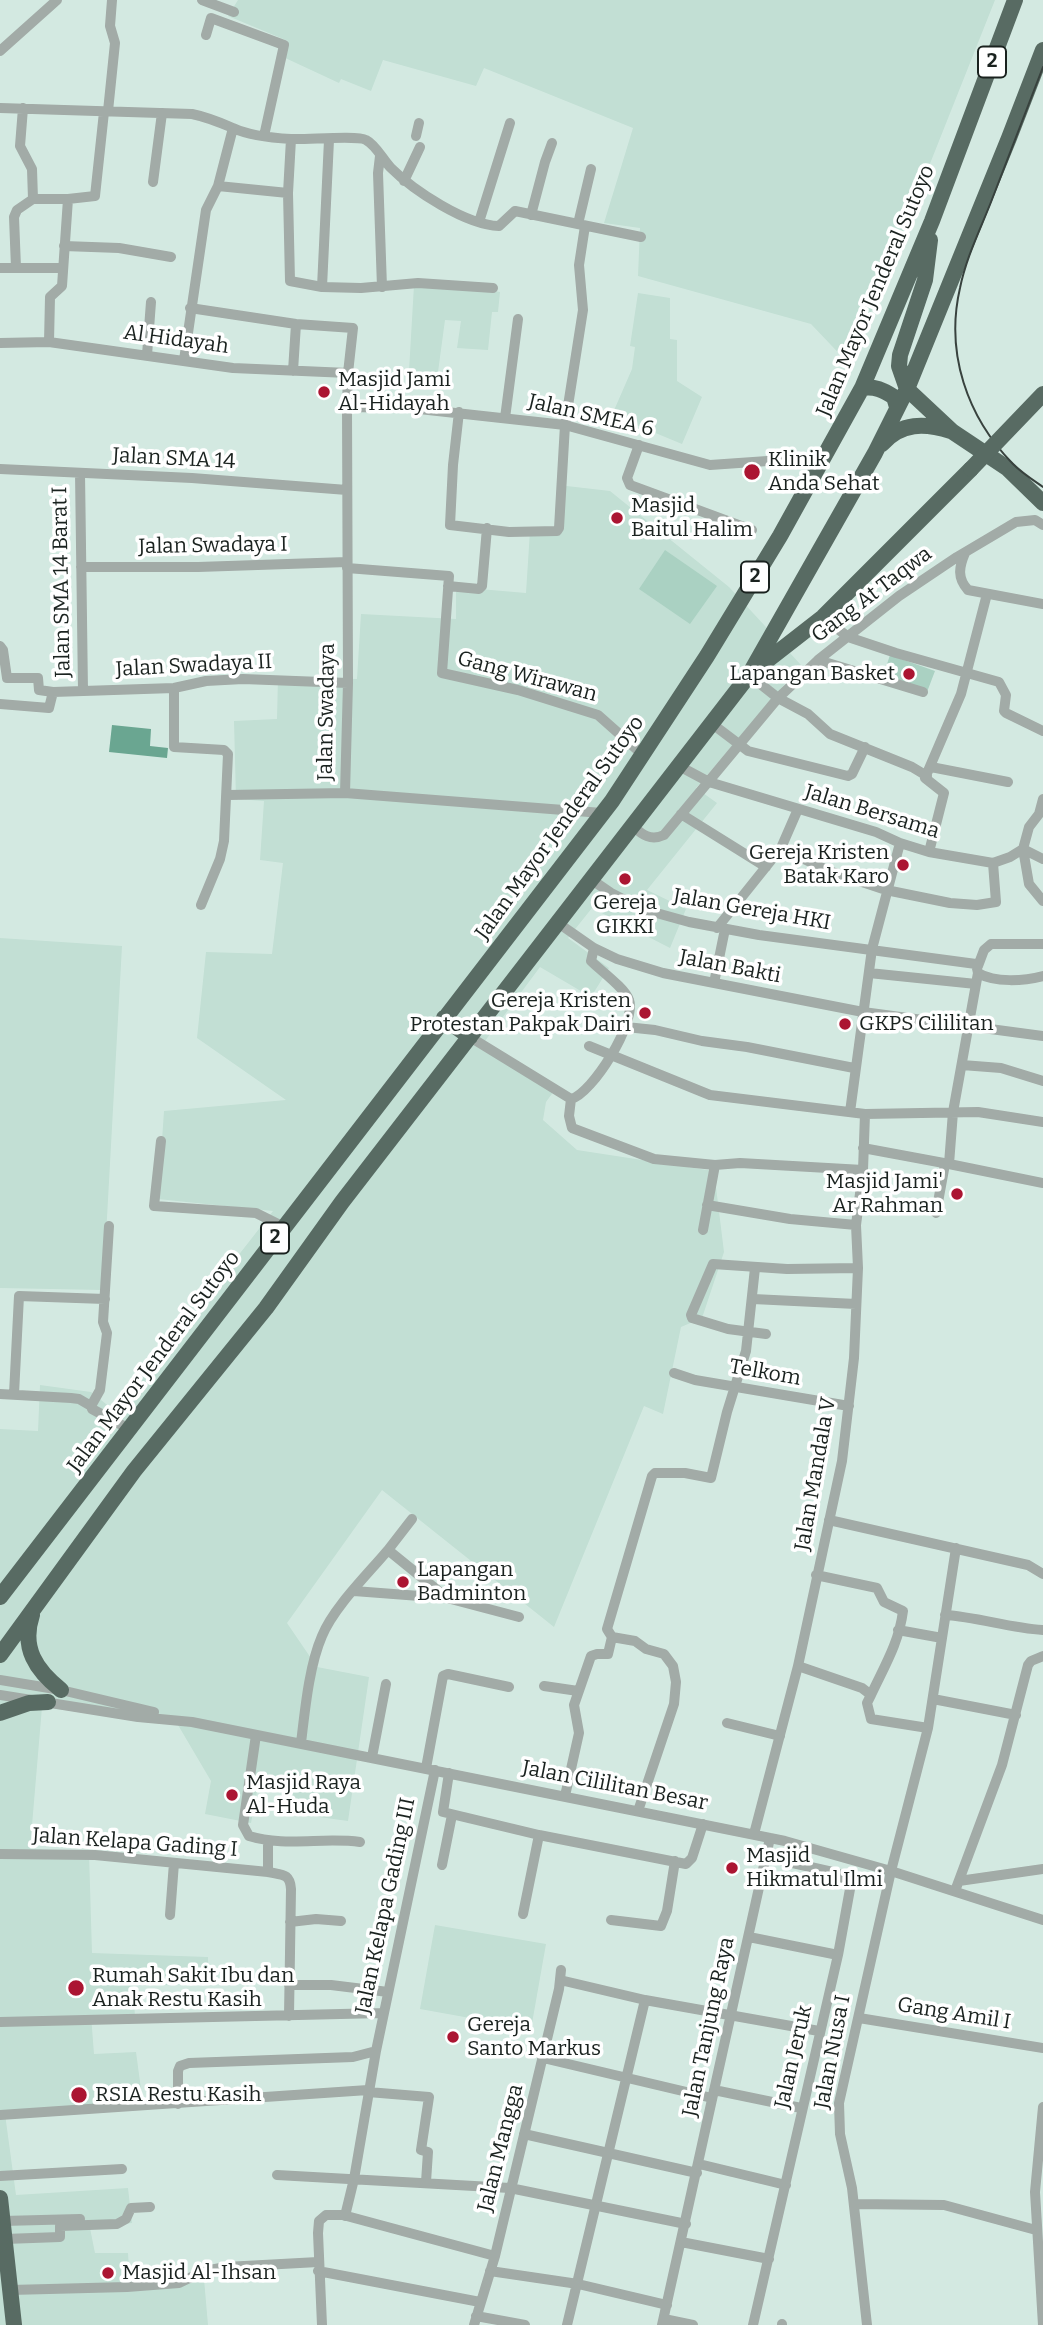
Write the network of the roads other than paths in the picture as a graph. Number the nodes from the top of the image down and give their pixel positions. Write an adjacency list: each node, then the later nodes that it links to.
1 (57, 0): 10 (street)
2 (112, 0): 13 (street)
3 (202, 0): 6 (street)
4 (240, 0): 6 (street)
5 (1014, 0): 31 (highway, Jalan Mayor Jenderal Sutoyo / 2)
6 (234, 12): 7 (street)
7 (227, 24): 8 (street); 18 (street)
8 (206, 35)
9 (1043, 50): 54 (highway, 2)
10 (0, 51)
11 (0, 108): 12 (street)
12 (23, 108): 13 (street); 29 (street)
13 (106, 111): 14 (street); 28 (street)
14 (162, 113): 17 (street); 25 (street)
15 (419, 122): 24 (street)
16 (510, 123): 32 (street)
17 (233, 128): 18 (street); 26 (street)
18 (264, 136): 19 (street)
19 (291, 139): 20 (street); 27 (street)
20 (329, 140): 22 (street); 40 (street)
21 (552, 143): 30 (street)
22 (380, 156): 24 (street); 41 (street)
23 (591, 169): 33 (street)
24 (404, 181): 32 (street)
25 (153, 182)
26 (218, 186): 27 (street); 44 (street)
27 (288, 193): 40 (street)
28 (68, 199): 29 (street); 35 (street)
29 (33, 200): 38 (street)
30 (531, 215): 32 (street); 33 (street)
31 (932, 221): 53 (highway, Jalan Mayor Jenderal Sutoyo / 2); 54 (highway)
32 (479, 222)
33 (582, 225): 34 (street); 60 (street)
34 (641, 237)
35 (64, 246): 36 (street); 39 (street)
36 (171, 257)
37 (0, 268): 38 (street)
38 (16, 268): 39 (street)
39 (63, 268): 48 (street)
40 (322, 286): 41 (street)
41 (382, 287): 42 (street)
42 (493, 288)
43 (151, 302): 49 (street)
44 (190, 308): 46 (street); 50 (street)
45 (518, 319): 59 (street)
46 (296, 324): 51 (street); 52 (street, Jalan Swadaya)
47 (0, 342): 48 (street, Al Hidayah)
48 (49, 342): 49 (street, Al Hidayah)
49 (147, 355): 50 (street, Al Hidayah)
50 (184, 360): 51 (street, Al Hidayah)
51 (293, 371): 52 (street, Al Hidayah)
52 (348, 373): 56 (street, Jalan Swadaya)
53 (862, 388): 57 (highway); 64 (highway, Jalan Mayor Jenderal Sutoyo / 2)
54 (906, 388): 57 (highway, 2); 61 (highway)
55 (1043, 394): 79 (highway, bridge)
56 (347, 407): 58 (street, Jalan SMEA 6); 67 (street, Jalan Swadaya)
57 (897, 407): 63 (highway, 2)
58 (459, 412): 59 (street, Jalan SMEA 6); 71 (street)
59 (505, 418): 60 (street, Jalan SMEA 6)
60 (565, 425): 62 (street, Jalan SMEA 6); 71 (street)
61 (953, 432): 63 (highway); 69 (highway)
62 (639, 444): 64 (street, Jalan SMEA 6); 72 (street)
63 (875, 453): 84 (highway, 2)
64 (825, 457): 96 (highway, Jalan Mayor Jenderal Sutoyo / 2)
65 (0, 469): 66 (street, Jalan SMA 14)
66 (80, 473): 67 (street, Jalan SMA 14); 75 (street, Jalan SMA 14 Barat I)
67 (347, 492): 68 (street, Jalan SMA 14); 74 (street, Jalan Swadaya)
68 (360, 495)
69 (1043, 503)
70 (1043, 525): 73 (street, Gang At Taqwa)
71 (487, 528): 76 (street, Jalan Swadaya I)
72 (752, 530)
73 (965, 553): 77 (street, Gang At Taqwa); 80 (street, Gang At Taqwa)
74 (347, 565): 75 (street, Jalan Swadaya I); 76 (street, Jalan Swadaya I); 85 (street, Jalan Swadaya)
75 (81, 568): 87 (street, Jalan SMA 14 Barat I)
76 (449, 581): 96 (street, Gang Wirawan)
77 (987, 594): 78 (street, Gang At Taqwa); 83 (street)
78 (1043, 604)
79 (823, 617): 80 (street); 84 (highway)
80 (848, 637): 82 (street, Gang At Taqwa); 83 (street)
81 (0, 646): 88 (street)
82 (818, 660): 89 (street); 90 (street, Gang At Taqwa)
83 (967, 672): 93 (street); 98 (street)
84 (749, 675): 90 (street); 92 (highway, 2)
85 (348, 683): 86 (street, Jalan Swadaya II); 101 (street, Jalan Swadaya)
86 (174, 688): 87 (street, Jalan Swadaya II); 102 (street)
87 (83, 691): 88 (street, Jalan Swadaya II)
88 (52, 692): 91 (street)
89 (923, 692)
90 (778, 698): 94 (street, Gang At Taqwa); 95 (street)
91 (0, 704)
92 (711, 723): 94 (street); 97 (highway, 2)
93 (1043, 731)
94 (739, 745): 95 (street); 99 (street, Gang At Taqwa)
95 (865, 747): 98 (street)
96 (643, 755): 105 (highway, Jalan Mayor Jenderal Sutoyo / 2)
97 (679, 766): 99 (street, Jalan Bersama); 107 (highway, 2)
98 (929, 771): 100 (street); 111 (street)
99 (709, 782): 104 (street, Jalan Bersama); 106 (street, Gang At Taqwa)
100 (1008, 782)
101 (345, 793): 102 (street); 105 (street, Jalan Swadaya)
102 (228, 795): 118 (street)
103 (1043, 799): 110 (street)
104 (798, 809): 108 (street, Jalan Bersama); 109 (street)
105 (602, 813): 129 (highway, Jalan Mayor Jenderal Sutoyo / 2)
106 (681, 814): 107 (street, Gang At Taqwa); 114 (street)
107 (632, 826): 115 (highway, 2)
108 (900, 843): 111 (street, Jalan Bersama); 116 (street)
109 (781, 848): 114 (street); 116 (street)
110 (1023, 849): 112 (street); 113 (street); 117 (street)
111 (929, 852): 113 (street, Jalan Bersama)
112 (1043, 859)
113 (993, 863): 116 (street)
114 (766, 867): 120 (street)
115 (592, 880): 119 (highway, 2); 120 (street, Jalan Gereja HKI)
116 (886, 890): 123 (street)
117 (1043, 901)
118 (201, 905)
119 (558, 923): 122 (street, Jalan Bakti); 133 (highway, 2)
120 (721, 929): 123 (street, Jalan Gereja HKI); 127 (street)
121 (1043, 944): 125 (street)
122 (594, 948): 127 (street, Jalan Bakti); 131 (street, Jalan Bakti)
123 (872, 949): 124 (street); 125 (street, Jalan Gereja HKI)
124 (870, 973): 125 (street); 128 (street)
125 (977, 974): 126 (street); 130 (street)
126 (1043, 976)
127 (714, 983): 128 (street, Jalan Bakti)
128 (863, 1012): 130 (street, Jalan Bakti); 137 (street)
129 (444, 1018): 133 (highway); 154 (highway, Jalan Mayor Jenderal Sutoyo / 2)
130 (968, 1026): 132 (street, Jalan Bakti); 136 (street)
131 (626, 1027): 135 (street, Jalan Bakti); 137 (street)
132 (1043, 1036)
133 (470, 1037): 139 (street); 179 (highway, 2)
134 (589, 1046): 135 (street)
135 (611, 1056): 139 (street, Jalan Bakti); 140 (street)
136 (962, 1065): 138 (street); 141 (street)
137 (854, 1068): 140 (street)
138 (1043, 1081)
139 (571, 1099): 147 (street)
140 (850, 1112): 142 (street)
141 (953, 1112): 142 (street); 143 (street); 146 (street)
142 (865, 1114): 145 (street, Jalan Mandala V)
143 (1043, 1122)
144 (161, 1141): 154 (street)
145 (863, 1148): 146 (street); 148 (street, Jalan Mandala V)
146 (947, 1164): 149 (street); 151 (street)
147 (715, 1165): 148 (street); 150 (street)
148 (863, 1170): 152 (street, Jalan Mandala V)
149 (1043, 1182)
150 (707, 1205): 152 (street); 155 (street)
151 (936, 1213)
152 (856, 1225): 157 (street, Jalan Mandala V)
153 (109, 1226): 158 (street)
154 (284, 1227): 169 (highway, Jalan Mayor Jenderal Sutoyo / 2)
155 (703, 1230)
156 (755, 1268): 157 (street); 159 (street); 161 (street)
157 (858, 1268): 160 (street, Jalan Mandala V)
158 (105, 1299): 166 (street); 167 (street)
159 (753, 1299): 160 (street); 161 (street)
160 (856, 1304): 168 (street, Jalan Mandala V)
161 (749, 1332): 162 (street); 164 (street)
162 (765, 1334)
163 (674, 1373): 164 (street, Telkom)
164 (735, 1387): 168 (street, Telkom); 184 (street)
165 (0, 1394): 166 (street)
166 (14, 1394): 167 (street)
167 (91, 1406): 169 (street)
168 (849, 1406): 171 (street, Jalan Mandala V)
169 (129, 1429): 177 (highway, Jalan Mayor Jenderal Sutoyo / 2)
170 (412, 1519): 173 (street)
171 (829, 1520): 172 (street); 175 (street, Jalan Mandala V)
172 (956, 1548): 174 (street); 180 (street, Jalan Nusa I)
173 (388, 1550): 176 (street); 178 (street)
174 (1043, 1574)
175 (816, 1575): 182 (street); 188 (street, Jalan Mandala V)
176 (354, 1591): 178 (street); 206 (street)
177 (0, 1597)
178 (447, 1598): 181 (street)
179 (35, 1606): 186 (highway, 2); 193 (highway)
180 (945, 1615): 183 (street); 185 (street, Jalan Nusa I)
181 (519, 1617)
182 (898, 1630): 185 (street); 196 (street)
183 (1043, 1630)
184 (612, 1637): 194 (street); 211 (street)
185 (942, 1638): 197 (street, Jalan Nusa I)
186 (0, 1655)
187 (1043, 1656): 200 (street)
188 (798, 1666): 196 (street); 205 (street, Jalan Mandala V)
189 (0, 1680): 193 (street, Jalan Cililitan Besar)
190 (386, 1684): 207 (street)
191 (544, 1686): 194 (street)
192 (509, 1687): 208 (street, Jalan Kelapa Gading III)
193 (61, 1690): 201 (street, Jalan Cililitan Besar)
194 (578, 1691): 210 (street)
195 (0, 1695): 198 (street, Jalan Cililitan Besar)
196 (870, 1695): 203 (street)
197 (933, 1699): 200 (street); 203 (street, Jalan Nusa I)
198 (48, 1702): 199 (highway); 201 (street, Jalan Cililitan Besar)
199 (0, 1713)
200 (1016, 1715): 227 (street)
201 (173, 1719): 204 (street, Jalan Cililitan Besar)
202 (727, 1723): 205 (street)
203 (928, 1728): 225 (street, Jalan Nusa I)
204 (256, 1735): 206 (street, Jalan Cililitan Besar); 217 (street)
205 (780, 1736): 214 (street, Jalan Mandala V)
206 (301, 1743): 207 (street, Jalan Cililitan Besar)
207 (372, 1757): 208 (street, Jalan Cililitan Besar)
208 (431, 1769): 209 (street, Jalan Cililitan Besar); 237 (street, Jalan Kelapa Gading III)
209 (449, 1773): 210 (street, Jalan Cililitan Besar); 212 (street)
210 (565, 1796): 211 (street, Jalan Cililitan Besar)
211 (638, 1811): 213 (street, Jalan Cililitan Besar)
212 (452, 1815): 215 (street); 223 (street)
213 (703, 1824): 214 (street, Jalan Cililitan Besar); 221 (street)
214 (754, 1834): 216 (street, Jalan Cililitan Besar)
215 (539, 1835): 221 (street); 228 (street)
216 (770, 1838): 220 (street, Jalan Tanjung Raya); 225 (street, Jalan Cililitan Besar)
217 (268, 1840): 218 (street); 226 (street)
218 (360, 1842)
219 (0, 1854): 222 (street, Jalan Kelapa Gading I)
220 (765, 1857): 234 (street, Jalan Tanjung Raya); 235 (street, Jalan Jeruk)
221 (676, 1861): 230 (street)
222 (174, 1863): 226 (street, Jalan Kelapa Gading I); 229 (street)
223 (442, 1865)
224 (1043, 1869): 227 (street)
225 (891, 1871): 227 (street, Jalan Cililitan Besar); 242 (street, Jalan Nusa I)
226 (268, 1872): 233 (street)
227 (957, 1886): 231 (street, Jalan Cililitan Besar)
228 (523, 1914)
229 (170, 1915)
230 (611, 1920)
231 (1043, 1920)
232 (341, 1921): 233 (street)
233 (290, 1923): 236 (street)
234 (748, 1937): 235 (street); 241 (street, Jalan Tanjung Raya)
235 (838, 1955): 244 (street, Jalan Jeruk)
236 (289, 1985): 237 (street); 240 (street)
237 (388, 1992): 239 (street, Jalan Kelapa Gading III)
238 (645, 2000): 241 (street, Jalan Mangga); 247 (street, Jalan Mangga); 248 (street)
239 (383, 2013): 240 (street); 246 (street, Jalan Kelapa Gading III)
240 (289, 2016): 243 (street)
241 (731, 2017): 244 (street, Jalan Mangga); 250 (street, Jalan Tanjung Raya)
242 (859, 2018): 245 (street, Gang Amil I); 266 (street, Jalan Nusa I)
243 (0, 2022)
244 (819, 2031): 252 (street, Jalan Jeruk)
245 (1043, 2048)
246 (376, 2051): 249 (street, Jalan Kelapa Gading III); 251 (street)
247 (543, 2058): 248 (street); 255 (street, Jalan Mangga)
248 (627, 2079): 250 (street); 256 (street)
249 (368, 2091): 251 (street); 261 (street, Jalan Kelapa Gading III); 262 (street)
250 (713, 2094): 252 (street); 258 (street, Jalan Tanjung Raya)
251 (178, 2104): 254 (street)
252 (801, 2108): 263 (street, Jalan Jeruk)
253 (1043, 2108): 273 (street)
254 (0, 2115)
255 (524, 2134): 256 (street); 264 (street, Jalan Mangga)
256 (609, 2155): 258 (street); 267 (street)
257 (122, 2169): 260 (street)
258 (698, 2169): 263 (street); 272 (street, Jalan Tanjung Raya)
259 (277, 2175): 261 (street)
260 (0, 2176)
261 (354, 2179): 262 (street); 269 (street, Jalan Kelapa Gading III)
262 (426, 2182): 264 (street)
263 (786, 2185): 277 (street, Jalan Jeruk)
264 (510, 2188): 267 (street); 276 (street, Jalan Mangga)
265 (0, 2198): 271 (highway)
266 (854, 2204): 273 (street); 292 (street, Jalan Nusa I)
267 (597, 2205): 272 (street); 280 (street)
268 (150, 2207): 274 (street)
269 (345, 2216): 276 (street); 278 (street)
270 (87, 2218): 271 (street)
271 (3, 2221): 274 (highway)
272 (686, 2224): 275 (street, Jalan Tanjung Raya)
273 (1036, 2230): 293 (street)
274 (5, 2239): 281 (highway)
275 (681, 2242): 277 (street); 283 (street, Jalan Tanjung Raya)
276 (495, 2256): 279 (street, Jalan Mangga)
277 (769, 2259): 291 (street, Jalan Jeruk)
278 (318, 2267): 281 (street); 282 (street); 287 (street)
279 (490, 2271): 280 (street); 282 (street, Jalan Mangga)
280 (578, 2284): 283 (street); 289 (street)
281 (10, 2290): 286 (highway)
282 (480, 2302): 284 (street, Jalan Mangga)
283 (667, 2305): 285 (street, Jalan Tanjung Raya)
284 (475, 2320): 288 (street)
285 (663, 2322): 290 (street)
286 (14, 2325)
287 (324, 2325)
288 (525, 2325)
289 (567, 2325)
290 (693, 2325)
291 (753, 2325)
292 (867, 2325)
293 (1043, 2325)

